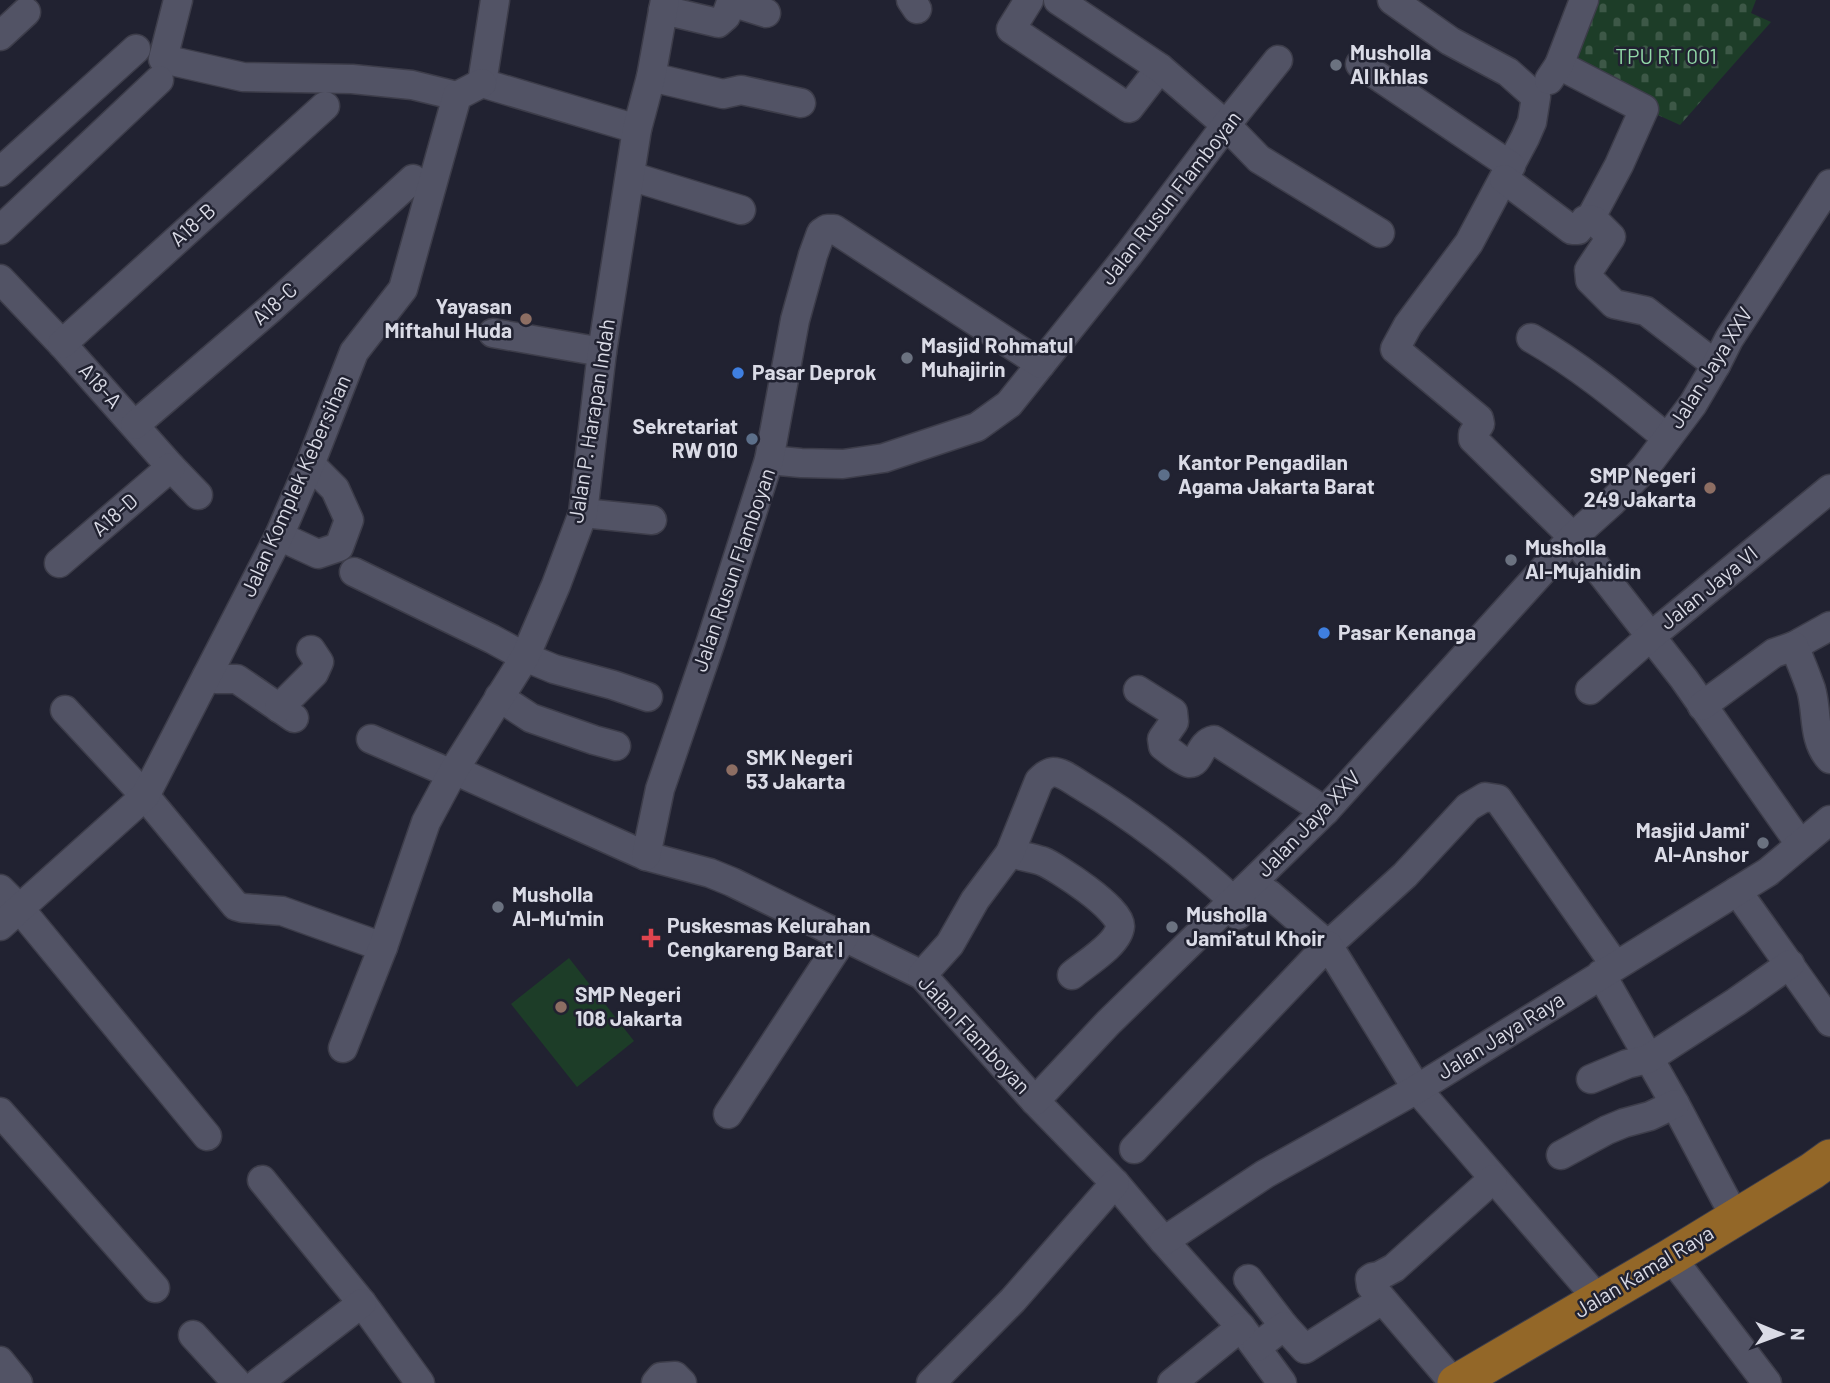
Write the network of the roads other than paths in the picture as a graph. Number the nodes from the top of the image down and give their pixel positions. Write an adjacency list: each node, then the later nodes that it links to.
1 (178, 0): 19 (street)
2 (495, 0): 18 (street)
3 (1029, 0): 15 (street)
4 (1058, 0): 15 (street)
5 (1392, 0): 20 (street)
6 (1584, 0): 14 (street)
7 (661, 3): 9 (street); 16 (street, Jalan P. Harapan Indah)
8 (26, 12): 10 (street)
9 (766, 13)
10 (0, 36)
11 (136, 49): 25 (street)
12 (1278, 60): 23 (street, Jalan Rusun Flamboyan)
13 (1360, 64): 26 (street)
14 (1559, 65): 20 (street); 31 (street)
15 (1160, 68): 23 (street)
16 (651, 77): 21 (street); 24 (street, Jalan P. Harapan Indah)
17 (159, 80): 32 (street)
18 (482, 83): 19 (street); 24 (street)
19 (457, 96): 44 (street, Jalan Komplek Kebersihan)
20 (1536, 97): 26 (street)
21 (801, 103)
22 (325, 106): 37 (street, A18-B)
23 (1226, 125): 33 (street); 39 (street, Jalan Rusun Flamboyan)
24 (637, 129): 27 (street, Jalan P. Harapan Indah)
25 (0, 172)
26 (1507, 172): 31 (street); 51 (street)
27 (630, 176): 30 (street); 38 (street, Jalan P. Harapan Indah)
28 (413, 179): 41 (street, A18-C)
29 (1830, 184): 40 (street, Jalan Jaya XXV)
30 (741, 210)
31 (1590, 219): 40 (street)
32 (0, 230)
33 (1380, 233)
34 (0, 279): 37 (street, A18-A)
35 (493, 333): 38 (street)
36 (1531, 338): 42 (street)
37 (62, 344): 41 (street, A18-A)
38 (602, 352): 48 (street, Jalan P. Harapan Indah)
39 (1041, 363): 43 (street, Jalan Rusun Flamboyan); 43 (street)
40 (1716, 365): 42 (street, Jalan Jaya XXV)
41 (135, 425): 45 (street, A18-A)
42 (1667, 438): 51 (street, Jalan Jaya XXV)
43 (769, 460): 75 (street, Jalan Rusun Flamboyan)
44 (310, 464): 50 (street, Jalan Komplek Kebersihan); 50 (street)
45 (171, 467): 47 (street, A18-A); 52 (street, A18-D)
46 (1830, 489): 55 (street, Jalan Jaya VI)
47 (198, 495)
48 (583, 513): 49 (street); 58 (street, Jalan P. Harapan Indah)
49 (652, 520)
50 (279, 536): 59 (street, Jalan Komplek Kebersihan)
51 (1573, 537): 55 (street); 71 (street, Jalan Jaya XXV)
52 (59, 563)
53 (354, 572): 58 (street)
54 (1830, 626): 56 (street)
55 (1650, 637): 61 (street, Jalan Jaya VI); 64 (street)
56 (1794, 646): 64 (street); 68 (street)
57 (311, 650): 59 (street)
58 (525, 657): 62 (street, Jalan P. Harapan Indah); 63 (street)
59 (207, 676): 70 (street, Jalan Komplek Kebersihan)
60 (1138, 690): 71 (street)
61 (1590, 690)
62 (499, 697): 67 (street); 69 (street, Jalan P. Harapan Indah)
63 (648, 697)
64 (1702, 706): 73 (street)
65 (65, 710): 70 (street)
66 (371, 738): 69 (street, Jalan Flamboyan)
67 (616, 746)
68 (1830, 760)
69 (453, 772): 75 (street, Jalan Flamboyan); 82 (street, Jalan P. Harapan Indah)
70 (145, 796): 79 (street, Jalan Komplek Kebersihan); 82 (street)
71 (1325, 811): 78 (street, Jalan Jaya XXV)
72 (1830, 820): 73 (street, Jalan Jaya Raya)
73 (1800, 844): 77 (street, Jalan Jaya Raya)
74 (1010, 853): 78 (street); 85 (street); 86 (street)
75 (646, 856): 80 (street, Jalan Flamboyan)
76 (0, 889): 79 (street)
77 (1737, 891): 83 (street); 84 (street, Jalan Jaya Raya)
78 (1234, 901): 93 (street, Jalan Jaya XXV)
79 (10, 918): 96 (street)
80 (845, 937): 85 (street, Jalan Flamboyan); 95 (street)
81 (1328, 945): 84 (street); 91 (street); 93 (street); 97 (street)
82 (383, 947): 88 (street, Jalan P. Harapan Indah)
83 (1790, 964): 87 (street); 89 (street)
84 (1608, 970): 89 (street); 91 (street, Jalan Jaya Raya)
85 (922, 975): 93 (street, Jalan Flamboyan)
86 (1072, 975)
87 (1830, 1022)
88 (343, 1048)
89 (1648, 1059): 90 (street); 92 (street)
90 (1591, 1079)
91 (1417, 1088): 100 (street); 104 (street, Jalan Jaya Raya)
92 (1675, 1104): 98 (street); 103 (street)
93 (1040, 1106): 102 (street, Jalan Flamboyan)
94 (0, 1112): 107 (street)
95 (729, 1114)
96 (207, 1136)
97 (1134, 1149)
98 (1560, 1155)
99 (1830, 1158): 103 (main road, Jalan Kamal Raya)
100 (1493, 1179): 108 (street); 109 (street)
101 (262, 1180): 110 (street)
102 (1115, 1183): 104 (street, Jalan Flamboyan); 121 (street)
103 (1735, 1217): 105 (main road, Jalan Kamal Raya)
104 (1164, 1241): 113 (street, Jalan Flamboyan)
105 (1671, 1257): 108 (main road, Jalan Kamal Raya); 125 (street)
106 (1248, 1279): 111 (street)
107 (155, 1288)
108 (1598, 1299): 124 (main road, Jalan Kamal Raya)
109 (1382, 1300): 111 (street); 124 (street)
110 (362, 1303): 117 (street); 118 (street)
111 (1284, 1326): 113 (street)
112 (193, 1335): 116 (street)
113 (1249, 1337): 122 (street); 123 (street, Jalan Flamboyan)
114 (0, 1361): 115 (street)
115 (18, 1383)
116 (237, 1383)
117 (258, 1383)
118 (420, 1383)
119 (656, 1383): 120 (street)
120 (682, 1383)
121 (931, 1383)
122 (1172, 1383)
123 (1282, 1383)
124 (1455, 1383)
125 (1767, 1383)

